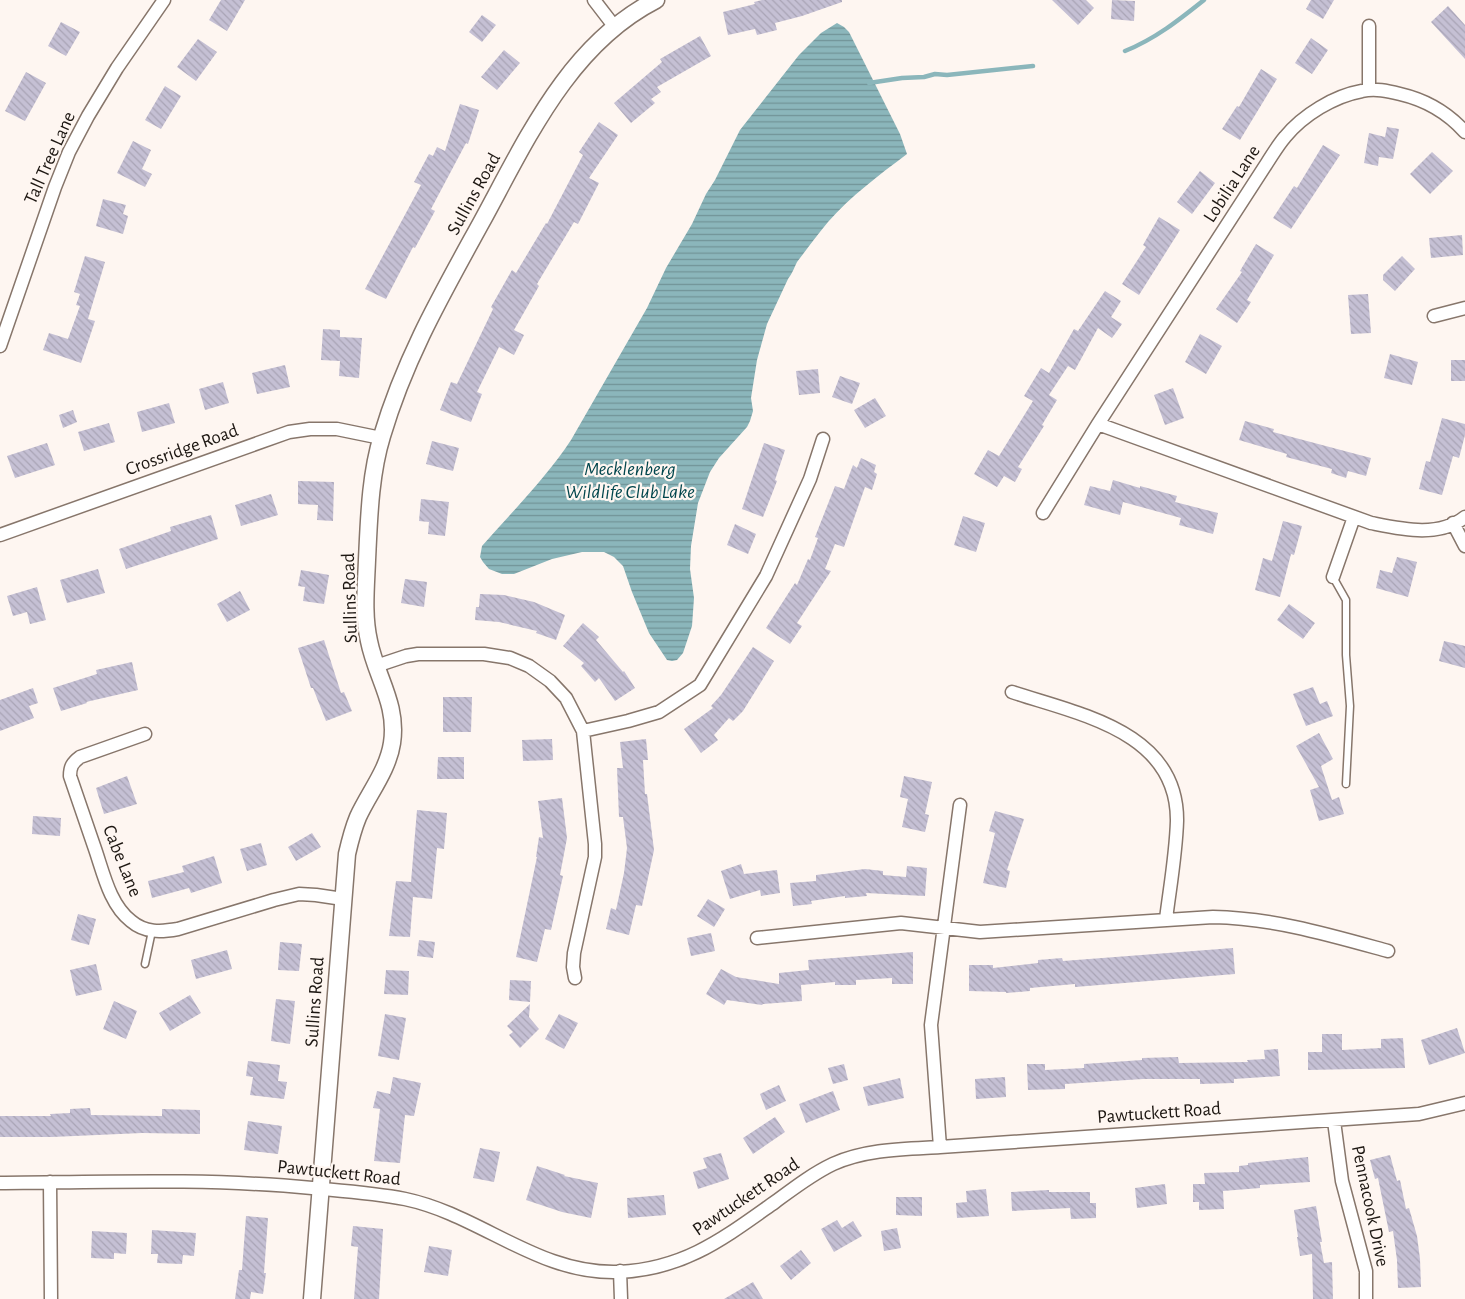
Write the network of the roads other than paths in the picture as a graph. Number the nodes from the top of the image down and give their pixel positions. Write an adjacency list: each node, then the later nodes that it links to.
1 (164, 0): 10 (street, Tall Tree Lane)
2 (594, 0): 4 (street)
3 (656, 0): 4 (street, Sullins Road)
4 (614, 26): 12 (street, Sullins Road)
5 (1369, 26): 6 (street)
6 (1369, 90): 7 (street, Lobilia Lane); 11 (street, Lobilia Lane)
7 (1465, 132)
8 (1465, 308): 9 (street)
9 (1434, 316)
10 (0, 346)
11 (1098, 424): 14 (street, Lobilia Lane); 15 (street)
12 (382, 438): 17 (street, Crossridge Road); 20 (street, Sullins Road)
13 (823, 439): 22 (street)
14 (1043, 513)
15 (1354, 516): 16 (street); 19 (street)
16 (1459, 520): 18 (street)
17 (0, 535)
18 (1465, 546)
19 (1332, 577): 24 (lane)
20 (376, 666): 22 (street); 26 (street, Sullins Road)
21 (1012, 692): 27 (street)
22 (583, 731): 33 (street)
23 (145, 734): 29 (street, Cabe Lane)
24 (1346, 784)
25 (960, 805): 28 (street)
26 (343, 899): 29 (street, Cabe Lane); 39 (street, Sullins Road)
27 (1166, 919): 28 (street); 31 (street)
28 (944, 928): 30 (street); 36 (street)
29 (152, 931): 32 (lane)
30 (757, 938)
31 (1388, 951)
32 (145, 964)
33 (575, 978)
34 (1465, 1103): 35 (street, Pawtuckett Road)
35 (1334, 1121): 36 (street, Pawtuckett Road); 44 (street, Pennacook Drive)
36 (940, 1147): 40 (street, Pawtuckett Road)
37 (50, 1182): 38 (street, Pawtuckett Road); 39 (street, Pawtuckett Road); 41 (street)
38 (0, 1183)
39 (320, 1188): 40 (street, Pawtuckett Road); 42 (street, Sullins Road)
40 (620, 1272): 43 (street)
41 (51, 1299)
42 (312, 1299)
43 (621, 1299)
44 (1366, 1299)

